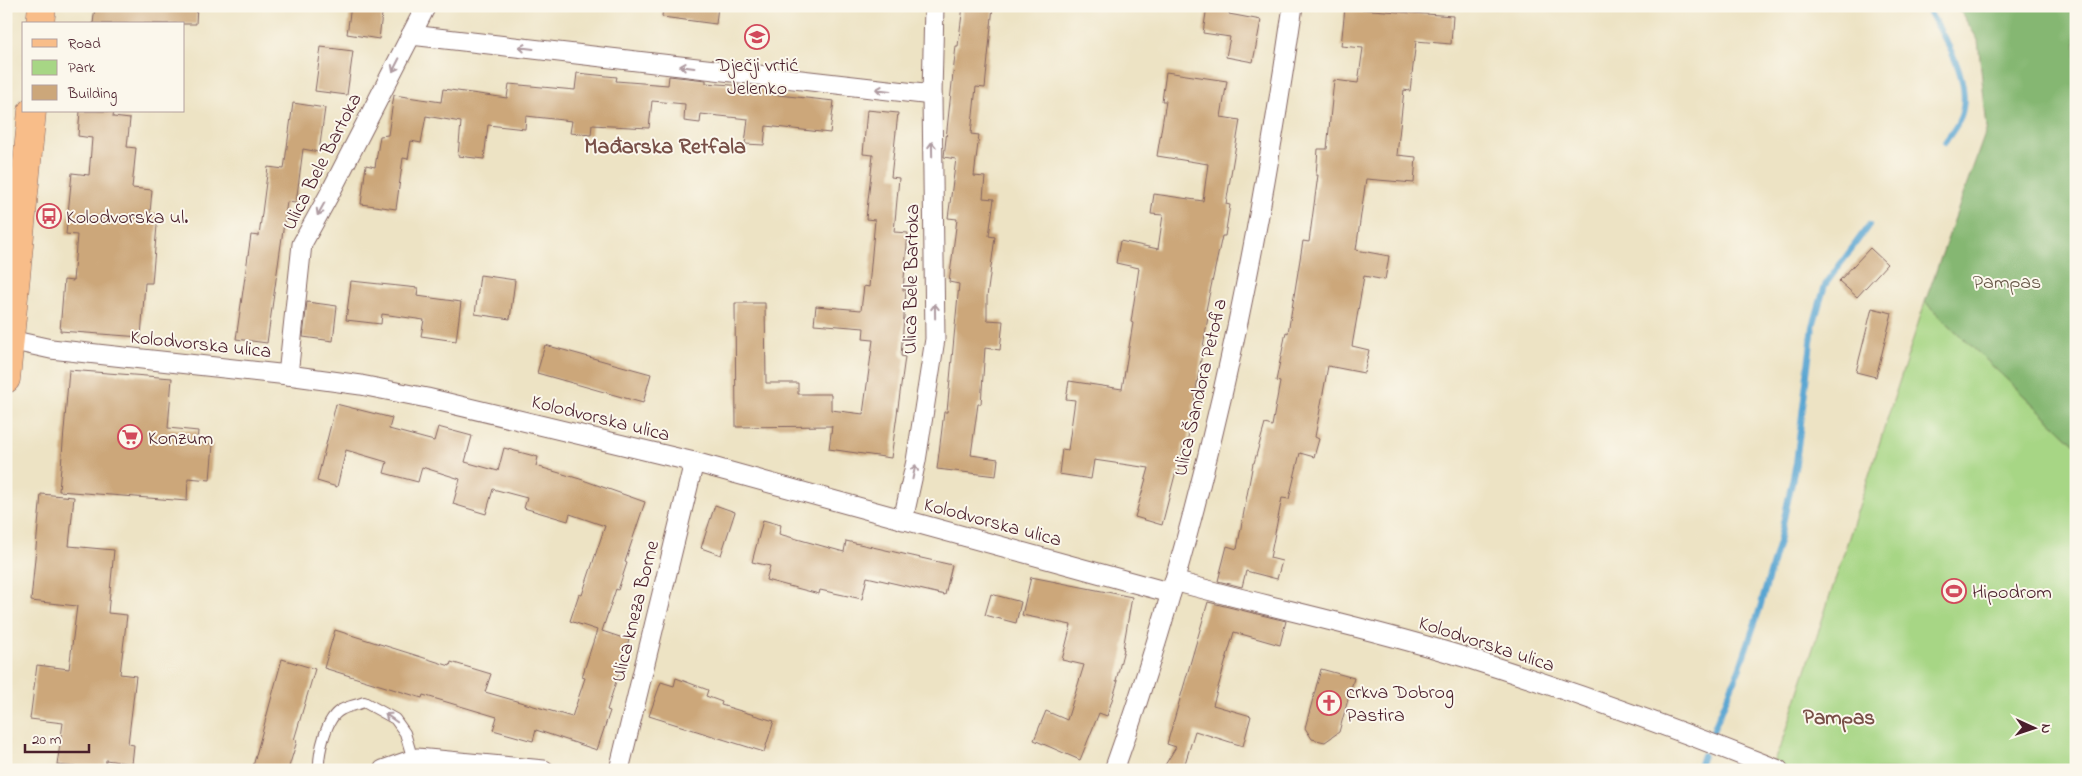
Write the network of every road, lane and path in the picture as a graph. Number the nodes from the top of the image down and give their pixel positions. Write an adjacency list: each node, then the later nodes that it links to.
1 (42, 6): 5 (main road)
2 (426, 6): 6 (street, Ulica Bele Bartoka)
3 (934, 6): 7 (street, Ulica Bele Bartoka)
4 (1292, 6): 14 (street, Ulica Šandora Petofia)
5 (40, 22)
6 (411, 35): 7 (street, one-way to 6); 10 (street, Ulica Bele Bartoka, one-way to 10)
7 (932, 96): 13 (street, Ulica Bele Bartoka, one-way to 7)
8 (32, 112): 9 (main road)
9 (10, 340): 10 (street, Kolodvorska ulica); 11 (main road)
10 (288, 375): 12 (street, Kolodvorska ulica)
11 (6, 379)
12 (694, 462): 13 (street, Kolodvorska ulica); 19 (street, Ulica kneza Borne)
13 (903, 520): 14 (street, Kolodvorska ulica)
14 (1172, 587): 20 (street, Ulica Šandora Petofia); 21 (street, Kolodvorska ulica)
15 (413, 760): 16 (lane, one-way to 16); 17 (street); 18 (street)
16 (319, 770)
17 (383, 770)
18 (544, 770)
19 (618, 770)
20 (1114, 770)
21 (1779, 770)

